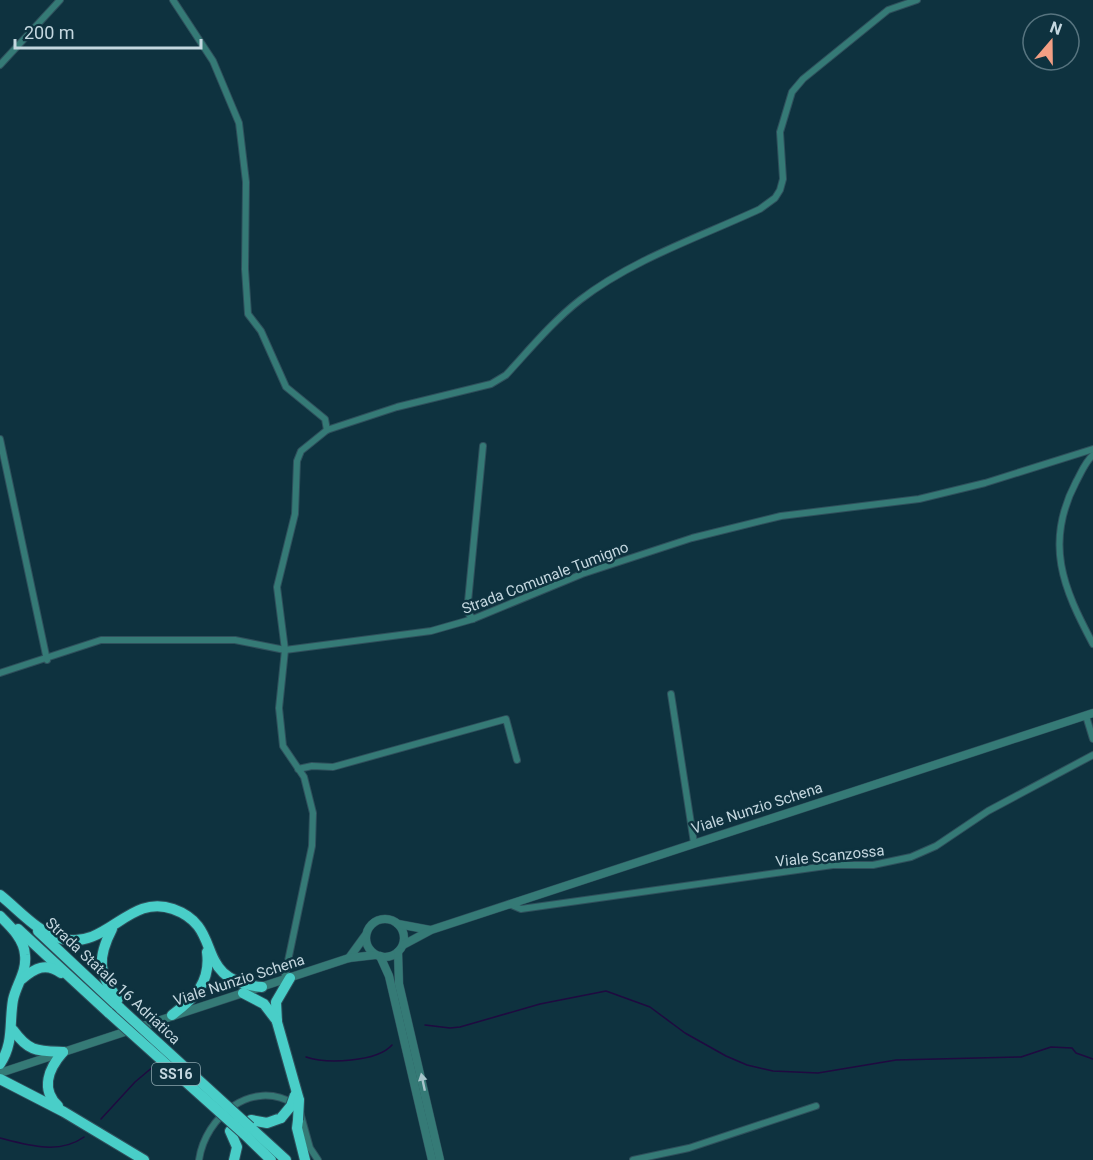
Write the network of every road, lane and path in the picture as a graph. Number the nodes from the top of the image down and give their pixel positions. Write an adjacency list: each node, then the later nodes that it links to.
1 (60, 0): 4 (street)
2 (173, 0): 5 (street)
3 (917, 0): 5 (street)
4 (0, 66)
5 (327, 430): 12 (street)
6 (0, 439): 13 (street)
7 (483, 446): 10 (street)
8 (1093, 449): 10 (street, Strada Comunale Tumigno)
9 (1093, 455): 11 (street)
10 (473, 619): 12 (street, Strada Comunale Tumigno)
11 (1093, 644)
12 (285, 650): 13 (street, Strada Comunale Tumigno); 20 (street)
13 (47, 660): 14 (street, Strada Comunale Tumigno)
14 (0, 673)
15 (671, 694): 21 (street)
16 (1089, 714): 17 (street); 21 (street, Viale Nunzio Schena)
17 (1093, 739)
18 (1093, 755): 23 (street, Viale Scanzossa)
19 (517, 760): 20 (street)
20 (298, 769): 34 (street)
21 (694, 843): 23 (street, Viale Nunzio Schena)
22 (0, 895): 26 (highway); 38 (highway, Strada Statale 16 Adriatica / SS16)
23 (508, 904): 27 (street, Viale Nunzio Schena)
24 (0, 914): 33 (highway); 36 (highway, Strada Statale 16 Adriatica / SS16)
25 (398, 924): 27 (street, Viale Nunzio Schena); 28 (street); 30 (street)
26 (114, 926): 29 (highway); 38 (highway)
27 (431, 930): 30 (street, Viale Nunzio Schena)
28 (365, 936): 31 (street); 32 (street)
29 (206, 940): 35 (highway); 39 (highway)
30 (400, 949): 31 (street); 59 (street, one-way to 30)
31 (378, 956): 32 (street, Viale Nunzio Schena); 58 (street)
32 (349, 958): 34 (street, Viale Nunzio Schena)
33 (22, 979): 36 (highway); 41 (highway)
34 (287, 979): 35 (street, Viale Nunzio Schena); 40 (highway)
35 (262, 987): 37 (street, Viale Nunzio Schena)
36 (87, 992): 46 (highway, Strada Statale 16 Adriatica / SS16, bridge)
37 (243, 993): 39 (street, Viale Nunzio Schena); 40 (highway)
38 (123, 1008): 46 (highway, Strada Statale 16 Adriatica / SS16, bridge)
39 (172, 1015): 42 (street, Viale Nunzio Schena)
40 (277, 1022): 47 (highway)
41 (13, 1030): 42 (highway); 43 (highway)
42 (63, 1052): 44 (street, Viale Nunzio Schena); 49 (highway)
43 (0, 1064)
44 (0, 1073)
45 (0, 1079): 49 (highway)
46 (203, 1092): 50 (highway, Strada Statale 16 Adriatica / SS16, bridge); 50 (highway, bridge); 53 (highway, bridge)
47 (297, 1094): 50 (highway, bridge); 56 (highway, bridge)
48 (816, 1106): 60 (street)
49 (64, 1112): 51 (highway)
50 (248, 1127): 54 (highway, Strada Statale 16 Adriatica / SS16); 55 (highway, Strada Statale 16 Adriatica / SS16)
51 (144, 1160)
52 (199, 1160): 57 (street)
53 (234, 1160)
54 (271, 1160)
55 (286, 1160)
56 (305, 1160)
57 (318, 1160)
58 (432, 1160)
59 (440, 1160)
60 (633, 1160)

